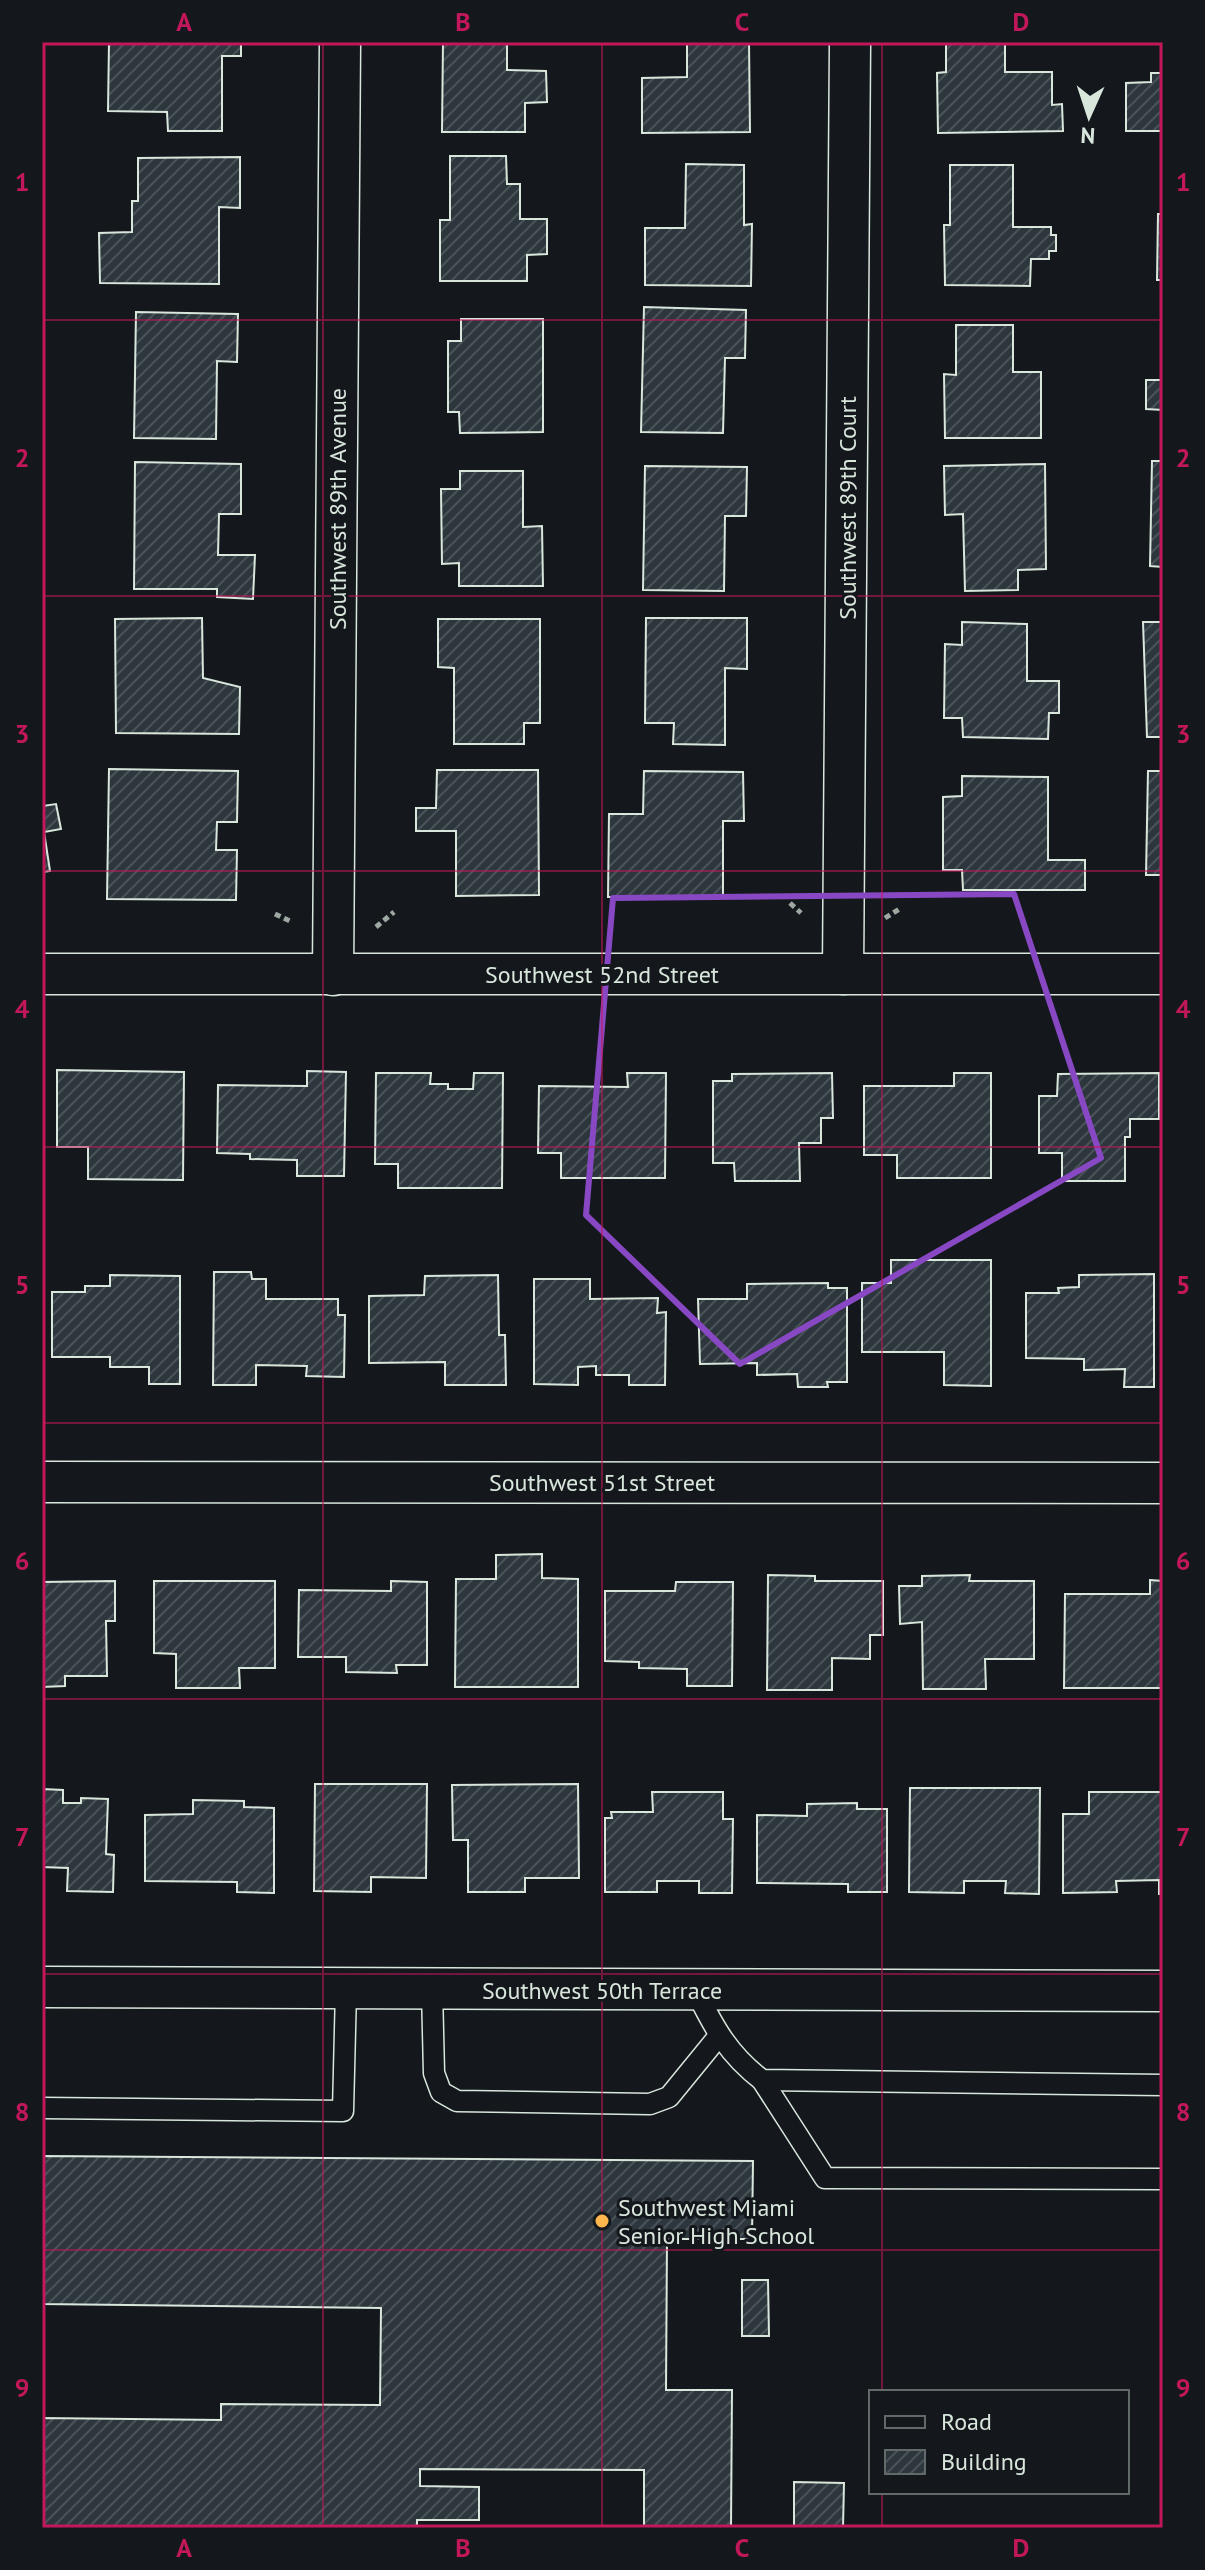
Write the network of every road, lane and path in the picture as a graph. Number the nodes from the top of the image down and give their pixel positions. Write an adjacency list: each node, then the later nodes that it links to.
1 (340, 42): 12 (street, Southwest 89th Avenue)
2 (850, 42): 10 (street, Southwest 89th Court)
3 (901, 908): 6 (path)
4 (394, 912): 8 (path)
5 (275, 914): 7 (path)
6 (880, 921)
7 (296, 924)
8 (375, 927)
9 (42, 974): 12 (street, Southwest 52nd Street)
10 (843, 974): 11 (street, Southwest 52nd Street); 12 (street, Southwest 52nd Street)
11 (1163, 974)
12 (333, 975)
13 (42, 1482): 14 (street, Southwest 51st Street)
14 (1163, 1483)
15 (42, 1987): 16 (street, Southwest 50th Terrace)
16 (346, 1990): 17 (street, Southwest 50th Terrace); 23 (lane)
17 (432, 1990): 18 (street, Southwest 50th Terrace); 20 (lane)
18 (696, 1991): 19 (street, Southwest 50th Terrace); 20 (lane)
19 (1163, 1991)
20 (718, 2037): 21 (lane)
21 (762, 2080): 22 (lane); 24 (lane)
22 (1163, 2085)
23 (42, 2108)
24 (1163, 2179)

